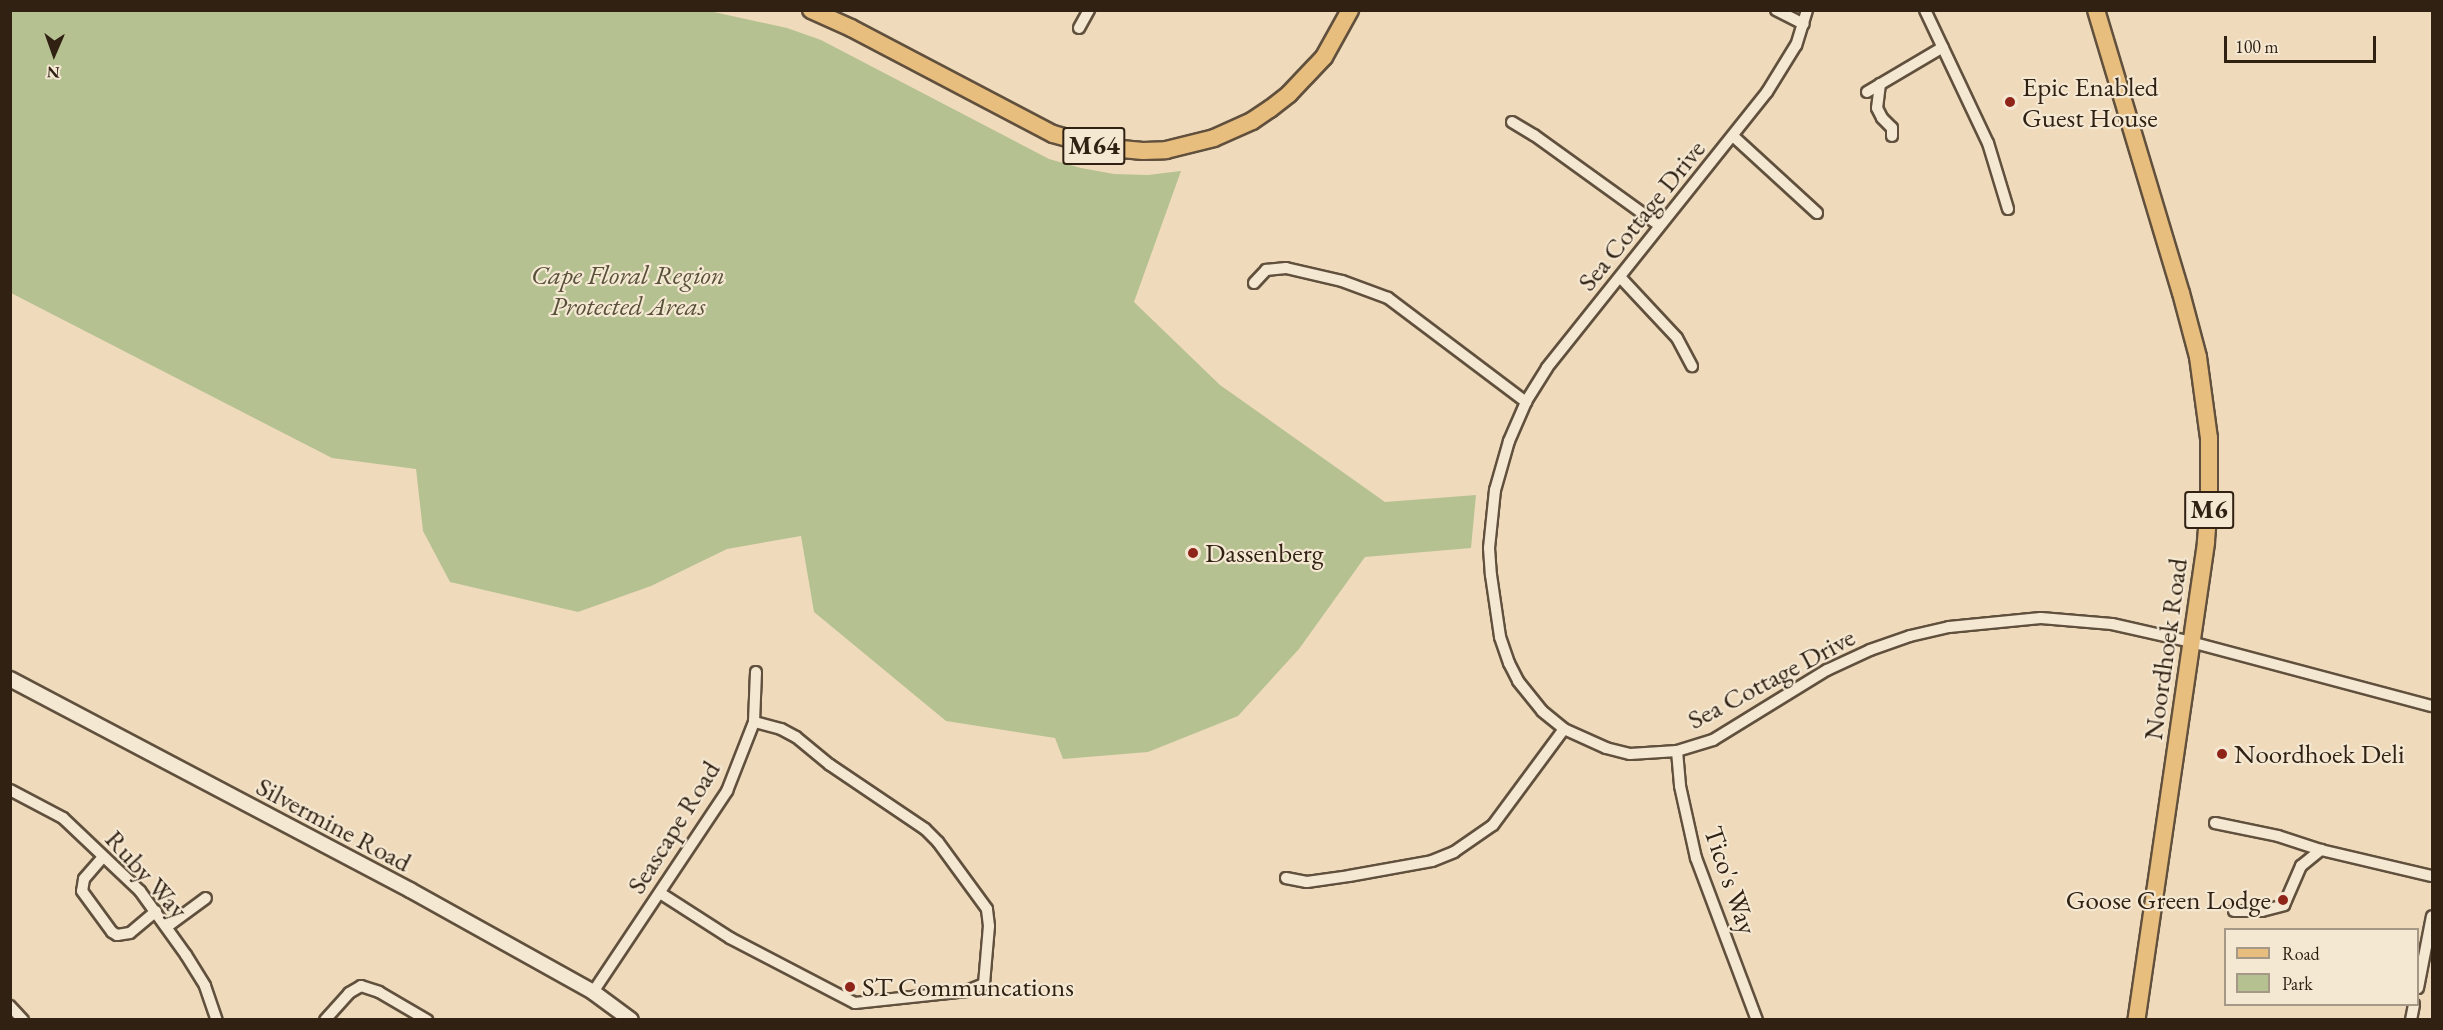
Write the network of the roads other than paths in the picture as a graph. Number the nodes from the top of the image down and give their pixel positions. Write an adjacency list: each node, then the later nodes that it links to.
1 (811, 10): 3 (main road, M64)
2 (1089, 10): 9 (street)
3 (1350, 10)
4 (1776, 10): 8 (street)
5 (1806, 10): 8 (street, Sea Cottage Drive)
6 (1925, 10): 10 (street)
7 (2096, 10): 23 (main road, Noordhoek Road / M6)
8 (1804, 24): 14 (street, Sea Cottage Drive)
9 (1079, 28)
10 (1943, 47): 11 (street); 16 (street)
11 (1880, 84): 12 (street); 15 (street)
12 (1867, 92)
13 (1512, 122): 18 (street)
14 (1733, 136): 17 (street); 18 (street, Sea Cottage Drive)
15 (1892, 136)
16 (2008, 209)
17 (1817, 213)
18 (1660, 226): 19 (street, Sea Cottage Drive)
19 (1620, 277): 21 (street); 22 (street, Sea Cottage Drive)
20 (1254, 283): 22 (street)
21 (1692, 366)
22 (1526, 402): 28 (street, Sea Cottage Drive)
23 (2191, 642): 26 (street, Sea Cottage Drive); 29 (street, Sea Cottage Drive); 51 (main road, Noordhoek Road / M6)
24 (756, 672): 27 (street, Seascape Road)
25 (10, 679): 43 (street, Silvermine Road)
26 (2433, 706)
27 (754, 722): 36 (street, Seascape Road); 36 (street)
28 (1564, 729): 29 (street, Sea Cottage Drive); 35 (street)
29 (1677, 751): 50 (street, Tico's Way)
30 (10, 790): 33 (street, Ruby Way)
31 (2215, 824): 32 (street)
32 (2321, 850): 34 (street); 39 (street)
33 (103, 857): 38 (street, Ruby Way); 38 (street)
34 (2433, 876)
35 (1286, 878)
36 (660, 893): 43 (street, Seascape Road)
37 (206, 898): 41 (street)
38 (156, 911): 41 (street, Ruby Way)
39 (2234, 911)
40 (2433, 916): 42 (street)
41 (168, 926): 46 (street, Ruby Way)
42 (2419, 983)
43 (592, 992): 49 (street, Silvermine Road)
44 (10, 1006): 45 (street)
45 (23, 1020)
46 (217, 1020)
47 (325, 1020): 48 (street)
48 (427, 1020)
49 (631, 1020)
50 (1757, 1020)
51 (2136, 1020)

